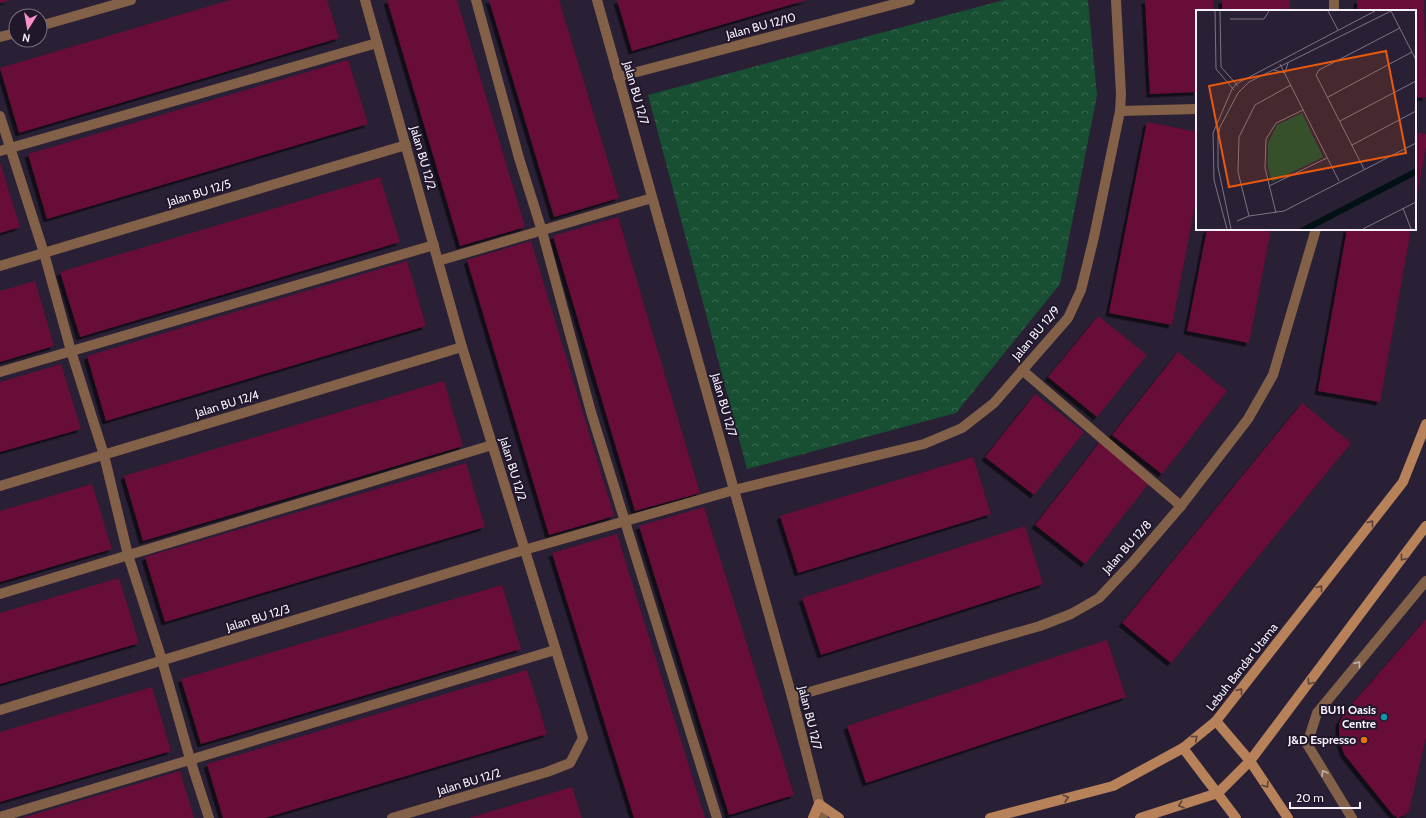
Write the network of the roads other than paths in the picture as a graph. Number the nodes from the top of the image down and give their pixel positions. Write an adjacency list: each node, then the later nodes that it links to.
1 (131, 0): 7 (street)
2 (365, 0): 8 (street, Jalan BU 12/2)
3 (476, 0): 17 (street)
4 (596, 0): 9 (street, Jalan BU 12/7)
5 (910, 0): 9 (street, Jalan BU 12/10)
6 (1116, 0): 11 (street, Jalan BU 12/9)
7 (48, 24)
8 (377, 43): 13 (street, Jalan BU 12/2); 14 (street)
9 (618, 77): 15 (street, Jalan BU 12/7)
10 (1196, 109): 11 (street)
11 (1120, 111): 24 (street, Jalan BU 12/9)
12 (0, 116): 14 (street)
13 (406, 145): 18 (street, Jalan BU 12/2); 19 (street, Jalan BU 12/5)
14 (5, 150): 19 (street)
15 (652, 198): 17 (street); 30 (street, Jalan BU 12/7)
16 (1316, 230): 31 (street, Jalan BU 12/8)
17 (542, 231): 20 (street); 32 (street)
18 (434, 245): 20 (street, Jalan BU 12/2); 23 (street)
19 (44, 253): 21 (street, Jalan BU 12/5); 23 (street)
20 (438, 261): 22 (street, Jalan BU 12/2)
21 (0, 266)
22 (462, 347): 27 (street, Jalan BU 12/2); 28 (street, Jalan BU 12/4)
23 (71, 351): 25 (street); 28 (street)
24 (1022, 370): 30 (street, Jalan BU 12/9); 31 (street)
25 (0, 372)
26 (1426, 424): 42 (main road, Lebuh Bandar Utama, one-way to 26)
27 (492, 445): 34 (street, Jalan BU 12/2); 35 (street)
28 (104, 455): 29 (street, Jalan BU 12/4); 35 (street)
29 (0, 486)
30 (734, 490): 32 (street, Jalan BU 12/9); 40 (street, Jalan BU 12/7)
31 (1181, 506): 40 (street, Jalan BU 12/8)
32 (625, 522): 34 (street, Jalan BU 12/3); 51 (street)
33 (1425, 531): 45 (main road, one-way to 45)
34 (524, 550): 38 (street, Jalan BU 12/2); 39 (street, Jalan BU 12/3)
35 (128, 555): 37 (street); 39 (street)
36 (1426, 581): 59 (street, one-way to 36)
37 (0, 594)
38 (555, 650): 44 (street); 50 (street, Jalan BU 12/2)
39 (162, 660): 41 (street, Jalan BU 12/3); 44 (street)
40 (792, 698): 47 (street, Jalan BU 12/7)
41 (0, 710)
42 (1216, 721): 43 (main road, Lebuh Bandar Utama, one-way to 42); 45 (main road)
43 (1183, 748): 46 (main road); 55 (main road, Lebuh Bandar Utama, one-way to 43)
44 (190, 759): 48 (street); 49 (street)
45 (1250, 761): 46 (main road); 58 (main road, one-way to 58)
46 (1218, 793): 56 (main road, one-way to 56); 57 (main road)
47 (819, 804): 52 (main road); 53 (street, Jalan BU 12/7); 54 (main road)
48 (0, 817)
49 (209, 818)
50 (392, 818)
51 (717, 818)
52 (814, 818)
53 (823, 818)
54 (839, 818)
55 (990, 818)
56 (1140, 818)
57 (1236, 818)
58 (1288, 818)
59 (1352, 818)

